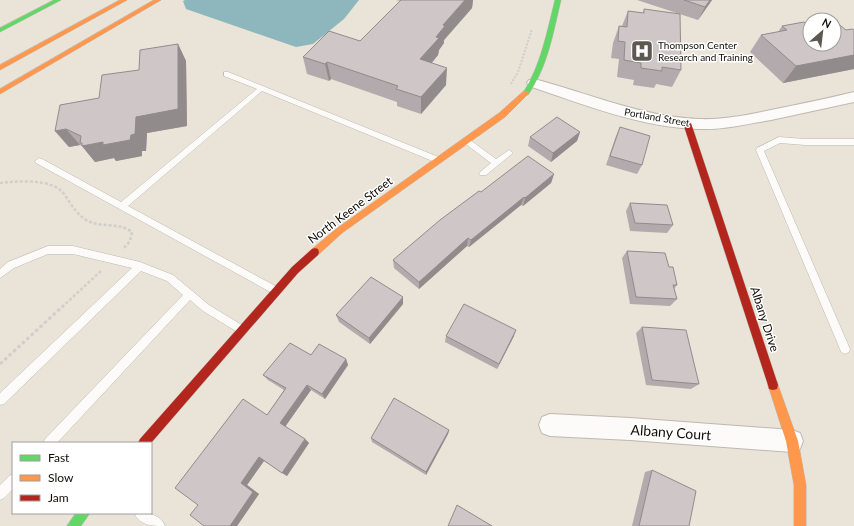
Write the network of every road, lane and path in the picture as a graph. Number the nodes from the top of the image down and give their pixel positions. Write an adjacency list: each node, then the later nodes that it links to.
1 (58, 0): 5 (main road)
2 (124, 0): 6 (main road)
3 (158, 0): 10 (main road)
4 (558, 0): 8 (main road, North Keene Street)
5 (0, 30)
6 (0, 68)
7 (226, 74): 9 (lane)
8 (534, 83): 12 (street, Portland Street); 13 (main road, North Keene Street)
9 (262, 88): 16 (lane); 21 (lane)
10 (0, 92)
11 (854, 97): 12 (street, Portland Street)
12 (687, 123): 32 (main road, Albany Drive)
13 (466, 140): 16 (main road, North Keene Street); 18 (lane)
14 (854, 142): 28 (lane)
15 (509, 153): 18 (lane)
16 (438, 160): 25 (main road, North Keene Street)
17 (39, 161): 21 (lane)
18 (496, 163): 19 (lane)
19 (483, 173)
20 (0, 183): 22 (path)
21 (122, 206): 25 (lane)
22 (114, 259): 23 (lane); 24 (lane); 29 (path)
23 (140, 266): 26 (lane); 30 (lane)
24 (0, 274)
25 (276, 291): 27 (main road, North Keene Street)
26 (190, 294): 27 (lane); 33 (lane)
27 (242, 330): 34 (main road, North Keene Street)
28 (845, 349)
29 (0, 364)
30 (0, 400)
31 (550, 425): 32 (street, Albany Court)
32 (792, 441): 41 (main road, Albany Drive)
33 (49, 442)
34 (145, 442)
35 (12, 481): 36 (lane)
36 (0, 494)
37 (83, 514): 39 (main road)
38 (141, 514): 40 (lane)
39 (74, 526)
40 (159, 526)
41 (800, 526)

